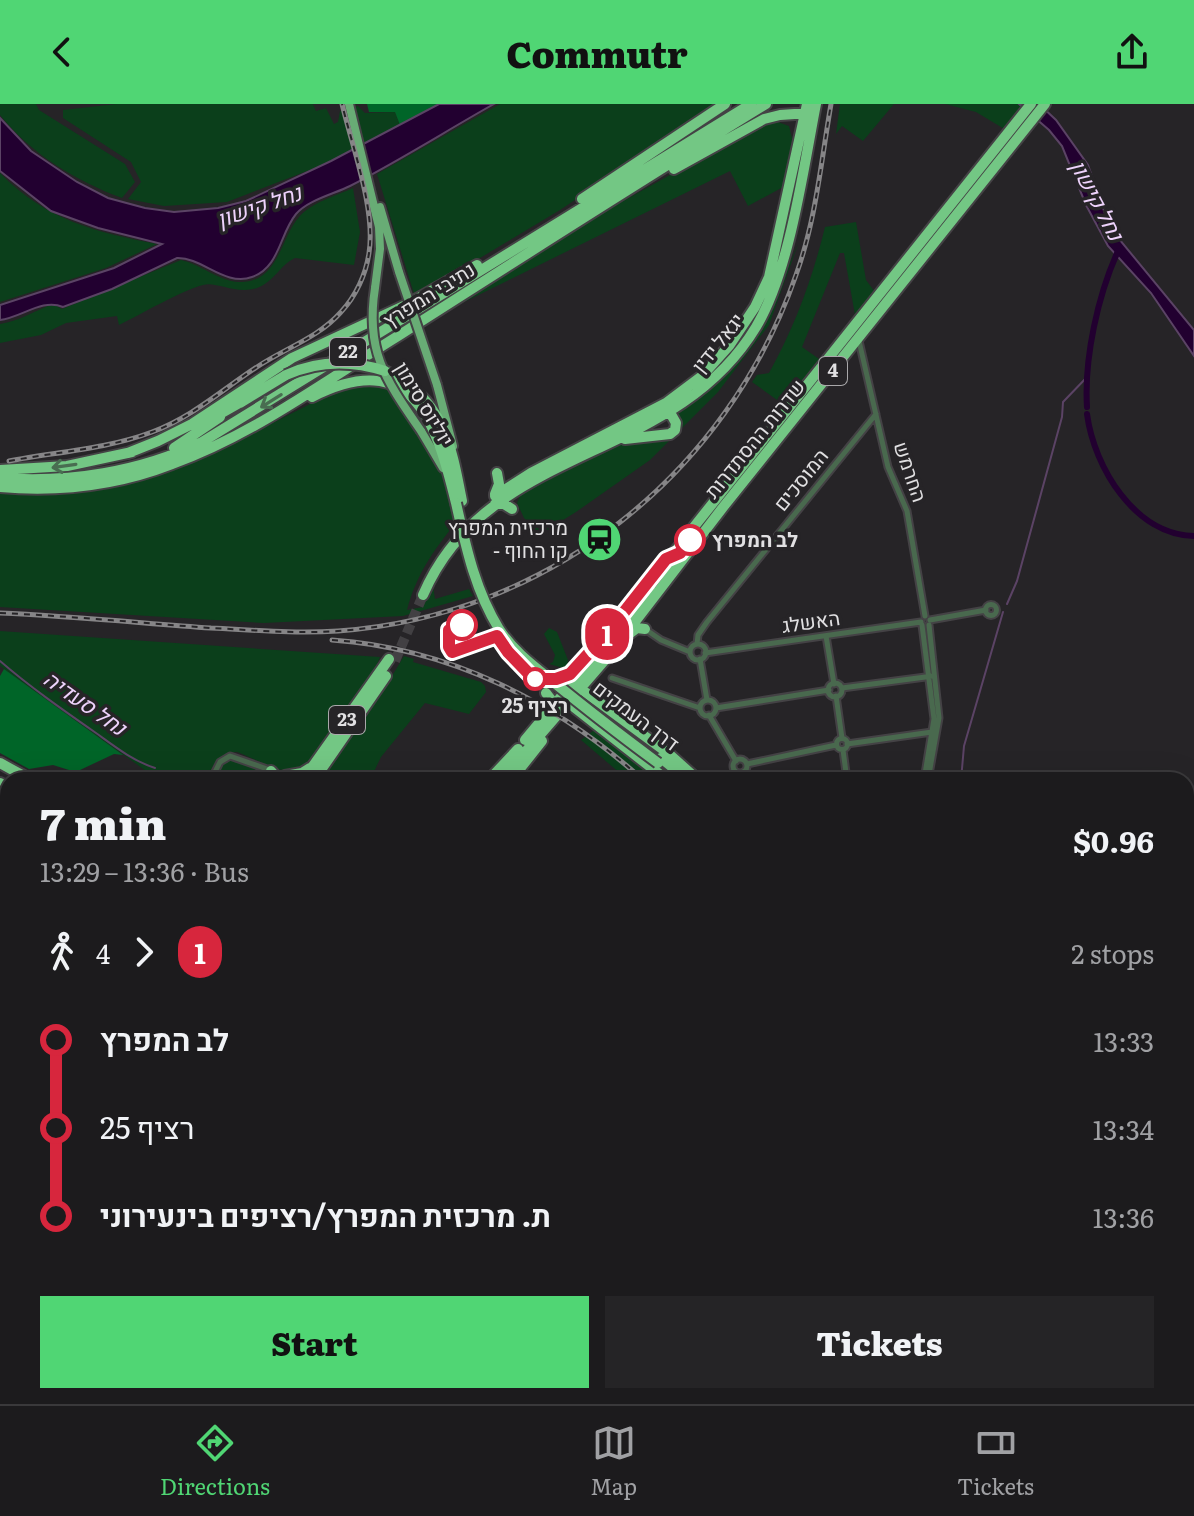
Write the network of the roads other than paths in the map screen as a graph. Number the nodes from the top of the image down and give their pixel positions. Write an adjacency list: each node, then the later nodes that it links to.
1 (725, 104): 13 (highway)
2 (751, 104): 11 (highway, נתיבי המפרץ / 22)
3 (766, 104): 14 (highway, נתיבי המפרץ / 22)
4 (1031, 104): 9 (highway, שדרות ההסתדרות / 4)
5 (1045, 104): 9 (highway, שדרות ההסתדרות / 4)
6 (351, 105): 12 (main road, יוליוס סימון)
7 (813, 107): 8 (highway); 10 (highway, יגאל ידין); 15 (highway, יגאל ידין); 15 (highway)
8 (771, 117): 10 (highway); 14 (highway)
9 (1027, 118): 17 (highway, שדרות ההסתדרות / 4); 35 (highway, שדרות ההסתדרות / 4)
10 (798, 142): 20 (highway, יגאל ידין)
11 (670, 153): 13 (highway); 18 (highway, נתיבי המפרץ / 22)
12 (374, 196): 29 (main road, יוליוס סימון, bridge); 29 (main road, יוליוס סימון, bridge)
13 (553, 219): 16 (highway)
14 (581, 220): 23 (highway, נתיבי המפרץ / 22)
15 (786, 249): 20 (highway, יגאל ידין)
16 (435, 290): 18 (highway); 24 (highway)
17 (858, 340): 21 (street, החרמש); 35 (highway, שדרות ההסתדרות / 4)
18 (295, 385): 26 (highway, נתיבי המפרץ / 22, one-way to 26)
19 (243, 401): 24 (highway); 26 (highway); 29 (highway, bridge)
20 (666, 409): 22 (highway, יגאל ידין); 22 (highway); 32 (highway, יגאל ידין)
21 (876, 414): 36 (street, החרמש); 39 (street, המוסכים)
22 (616, 441): 31 (highway, יגאל ידין)
23 (225, 442): 29 (highway); 30 (highway, נתיבי המפרץ / 22)
24 (128, 453): 25 (highway, one-way to 25)
25 (0, 470)
26 (116, 471): 28 (highway, נתיבי המפרץ / 22)
27 (497, 473): 32 (highway)
28 (0, 478)
29 (454, 479): 66 (highway, דרך העמקים, bridge)
30 (0, 487)
31 (521, 488): 32 (highway, יגאל ידין); 32 (highway)
32 (498, 498): 33 (highway)
33 (420, 594)
34 (986, 610): 36 (street, האשלג)
35 (635, 615): 37 (street); 40 (highway, שדרות ההסתדרות / 4)
36 (926, 622): 38 (street, האשלג); 47 (street, החרמש)
37 (645, 629): 40 (highway); 41 (street)
38 (826, 636): 42 (street, האשלג); 49 (street)
39 (697, 644): 41 (street); 42 (street)
40 (606, 651): 45 (highway, שדרות ההסתדרות / 4); 52 (highway, שדרות ההסתדרות / 4)
41 (690, 652): 43 (street)
42 (705, 653): 43 (street)
43 (700, 659): 55 (street)
44 (392, 660): 69 (highway, 23)
45 (587, 665): 46 (highway); 52 (highway, שדרות ההסתדרות / 4)
46 (571, 674)
47 (932, 676): 50 (street); 61 (street, החרמש)
48 (612, 678): 56 (street)
49 (834, 684): 50 (street); 51 (street)
50 (842, 688): 54 (street)
51 (829, 690): 54 (street); 57 (street)
52 (573, 691): 58 (highway, שדרות ההסתדרות / 4); 59 (highway); 65 (highway, שדרות ההסתדרות / 4); 83 (highway)
53 (546, 693): 58 (highway)
54 (836, 696): 62 (street)
55 (707, 700): 56 (street); 57 (street)
56 (700, 708): 60 (street)
57 (716, 708): 60 (street)
58 (549, 711): 65 (highway, שדרות ההסתדרות / 4)
59 (585, 715): 79 (highway); 80 (highway)
60 (709, 715): 67 (street)
61 (934, 731): 64 (street); 86 (street, החרמש)
62 (842, 738): 63 (street); 64 (street)
63 (836, 745): 64 (street); 68 (street)
64 (845, 747): 85 (street)
65 (519, 753): 76 (highway, 4); 77 (highway, 4); 78 (highway)
66 (659, 760): 81 (highway, דרך העמקים); 82 (highway, דרך העמקים)
67 (736, 761): 68 (street); 84 (street)
68 (747, 764): 84 (street)
69 (319, 766): 72 (highway); 73 (highway, 23); 74 (highway, 23); 75 (highway)
70 (271, 771): 71 (street)
71 (215, 772)
72 (304, 772)
73 (312, 772)
74 (317, 772)
75 (321, 772)
76 (500, 772)
77 (506, 772)
78 (513, 772)
79 (516, 772)
80 (657, 772)
81 (671, 772)
82 (676, 772)
83 (689, 772)
84 (743, 772)
85 (847, 772)
86 (927, 772)

